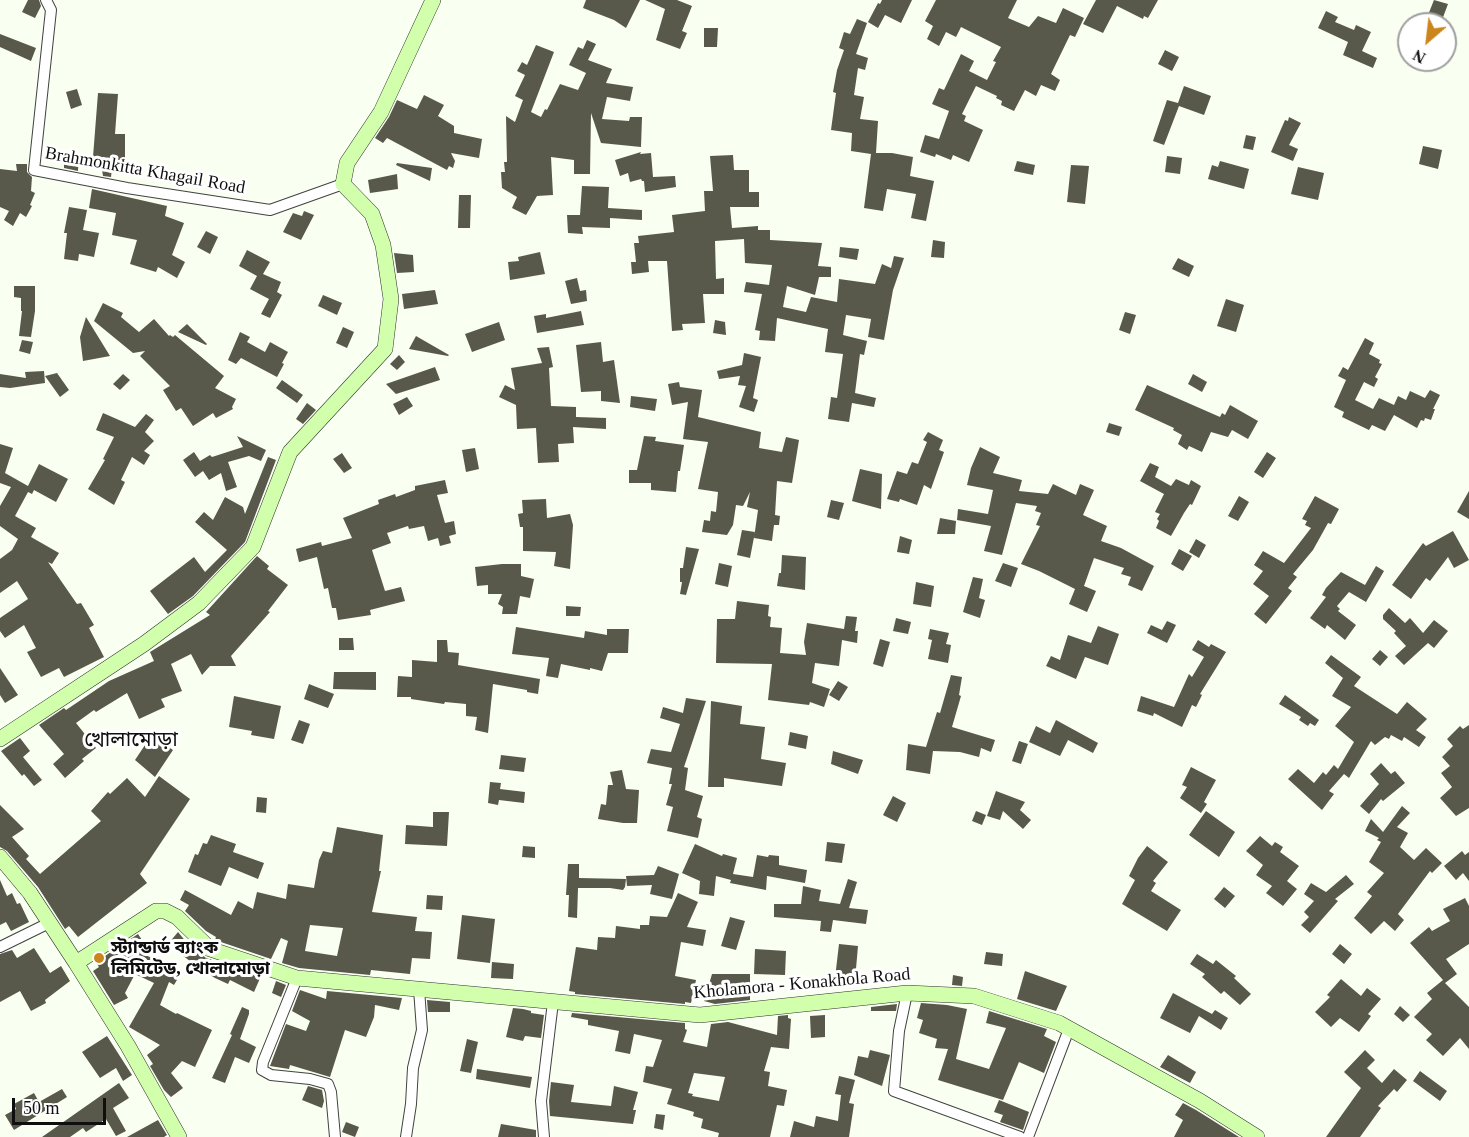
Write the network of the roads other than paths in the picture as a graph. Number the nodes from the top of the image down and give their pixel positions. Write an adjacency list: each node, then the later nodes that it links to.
1 (46, 0): 3 (street, Brahmonkitta Khagail Road)
2 (433, 0): 3 (main road)
3 (343, 184): 4 (main road)
4 (0, 739)
5 (0, 858): 6 (main road)
6 (49, 923): 7 (street); 8 (main road)
7 (0, 947)
8 (76, 963): 9 (main road, Kholamora - Konakhola Road); 14 (main road)
9 (297, 978): 10 (main road, Kholamora - Konakhola Road); 15 (street)
10 (419, 989): 12 (main road, Kholamora - Konakhola Road); 16 (street)
11 (907, 993): 12 (main road, Kholamora - Konakhola Road); 13 (main road, Kholamora - Konakhola Road); 18 (street)
12 (553, 1002): 17 (street)
13 (1069, 1029): 19 (street); 20 (main road, Kholamora - Konakhola Road)
14 (179, 1137)
15 (336, 1137)
16 (406, 1137)
17 (544, 1137)
18 (1020, 1137)
19 (1028, 1137)
20 (1257, 1137)

